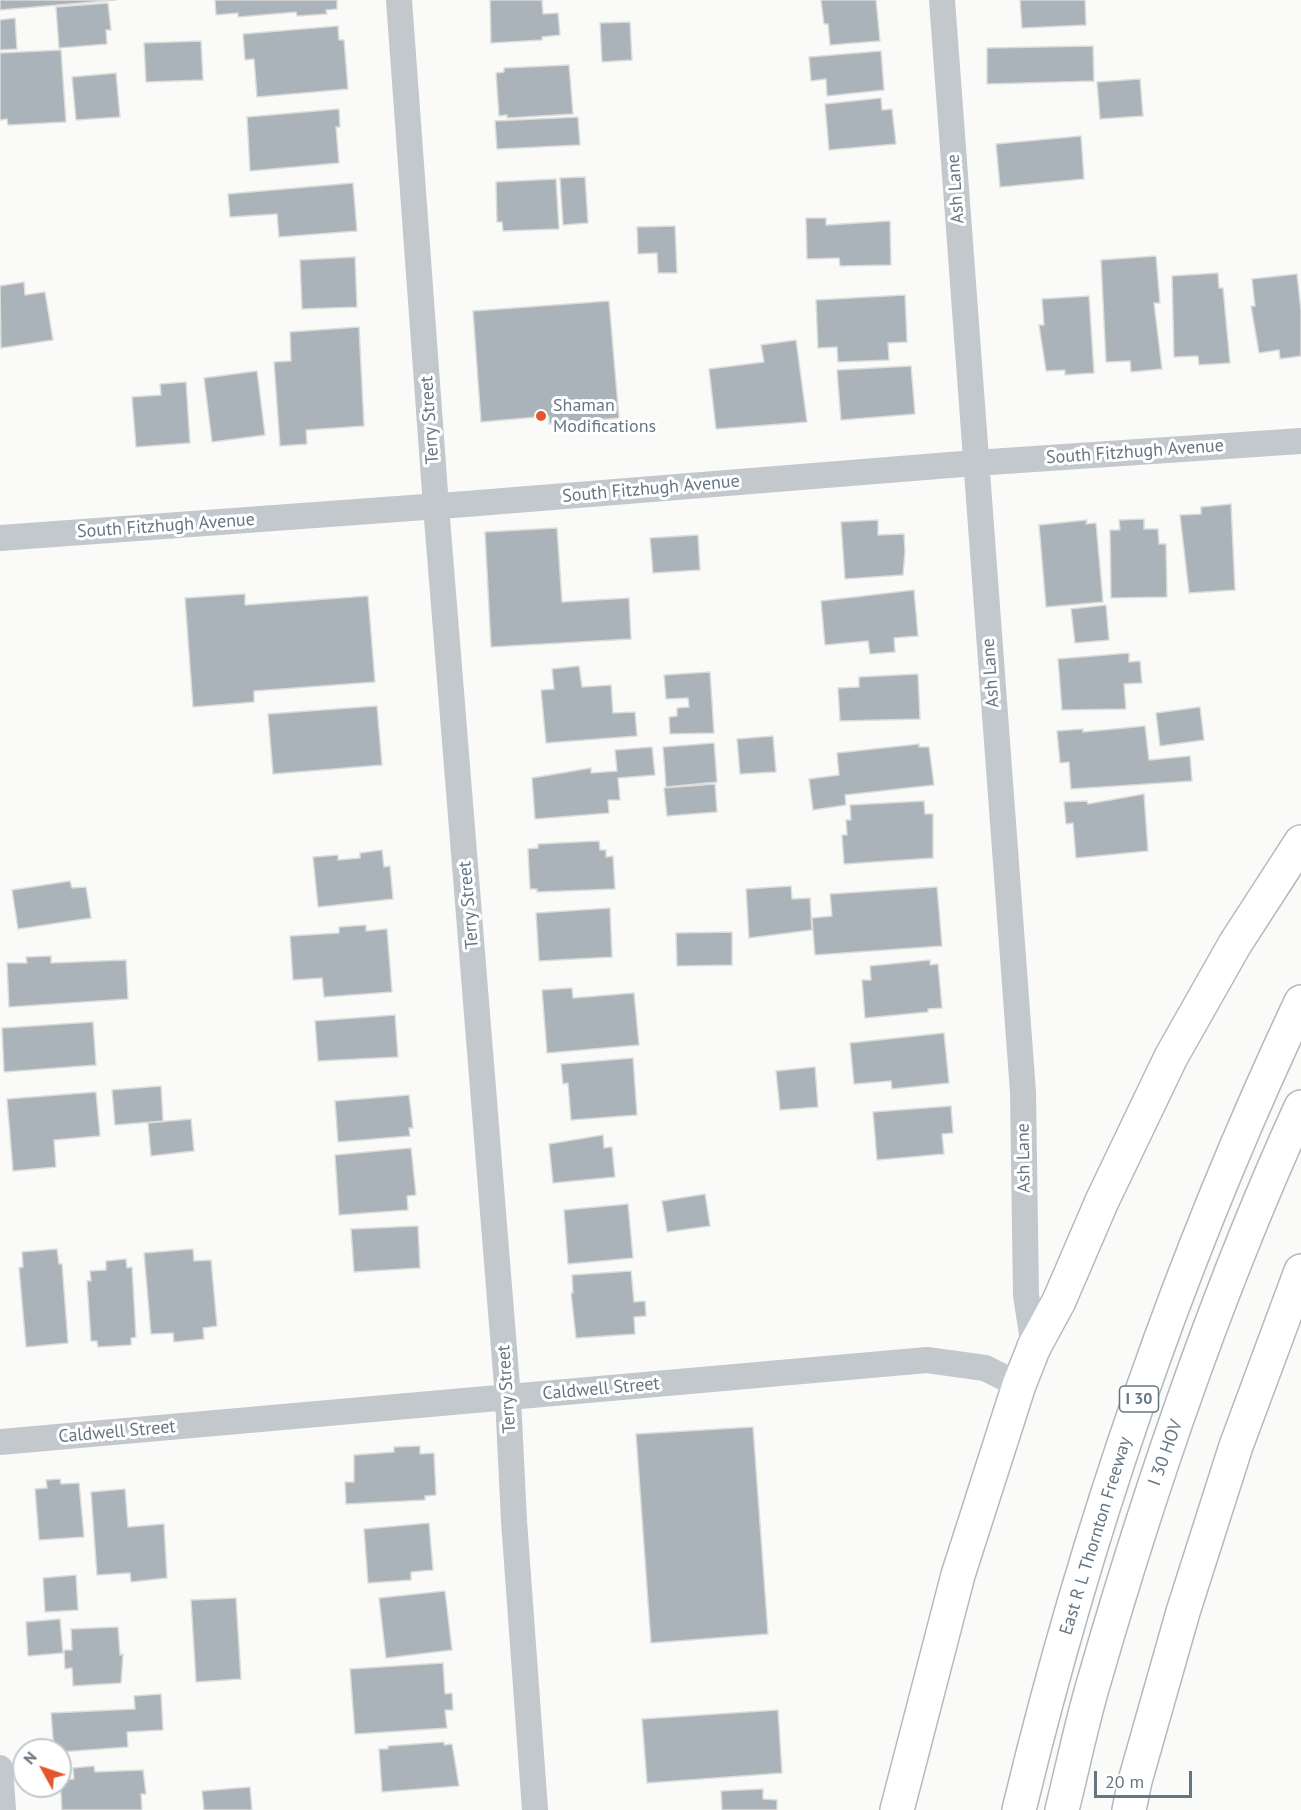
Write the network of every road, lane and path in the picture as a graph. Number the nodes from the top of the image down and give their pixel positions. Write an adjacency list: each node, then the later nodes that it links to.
1 (399, 0): 5 (street, Terry Street)
2 (942, 0): 4 (street, Ash Lane)
3 (1301, 441): 4 (street, South Fitzhugh Avenue)
4 (975, 463): 5 (street, South Fitzhugh Avenue); 12 (street, Ash Lane)
5 (436, 506): 6 (street, South Fitzhugh Avenue); 14 (street, Terry Street)
6 (0, 538)
7 (1301, 842): 12 (main road)
8 (1301, 1002): 21 (main road, East R L Thornton Freeway / I 30)
9 (1301, 1107): 22 (main road, I 30 HOV)
10 (1301, 1151): 23 (main road, I 30 HOV)
11 (1301, 1271): 17 (main road)
12 (1034, 1347): 13 (main road)
13 (1019, 1384): 14 (street, Caldwell Street); 20 (main road)
14 (508, 1398): 15 (street, Caldwell Street); 19 (street, Terry Street)
15 (0, 1442)
16 (0, 1768): 18 (street)
17 (1132, 1800)
18 (3, 1810)
19 (535, 1810)
20 (897, 1810)
21 (1019, 1810)
22 (1062, 1810)
23 (1082, 1810)

